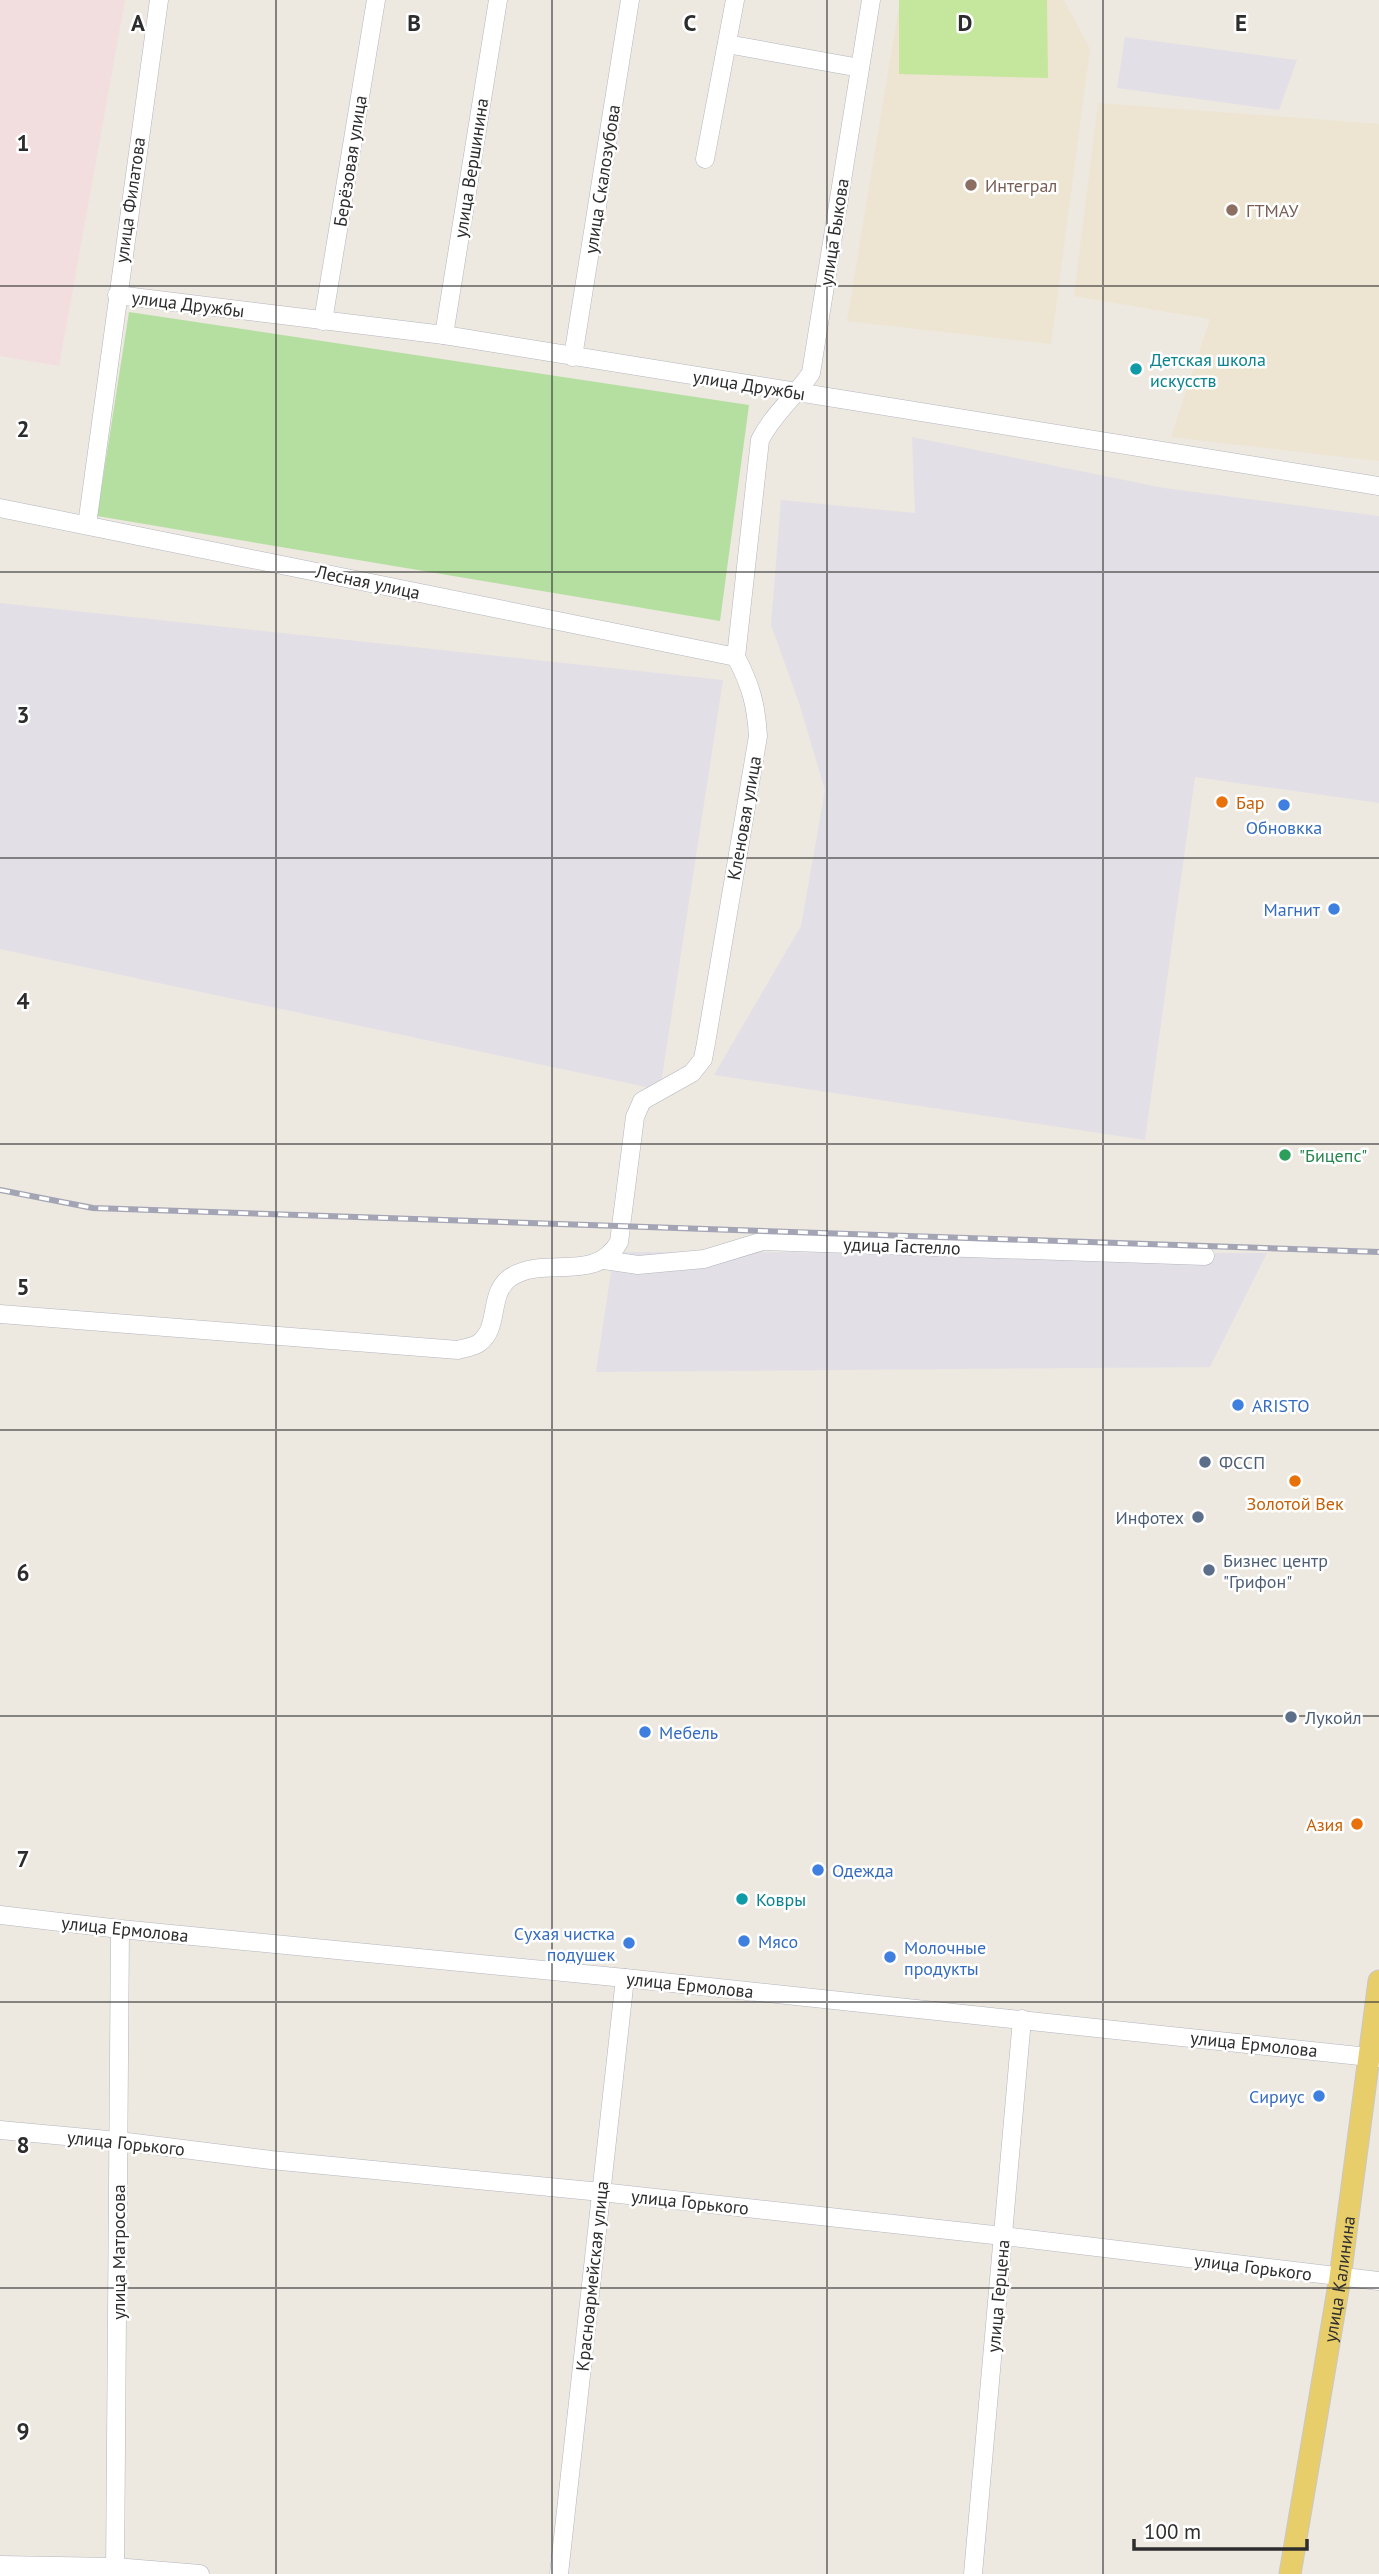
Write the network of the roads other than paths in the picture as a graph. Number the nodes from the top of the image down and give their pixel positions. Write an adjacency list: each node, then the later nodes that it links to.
1 (159, 0): 10 (street, улица Филатова)
2 (376, 0): 11 (street, Берёзовая улица)
3 (498, 0): 12 (street, улица Вершинина)
4 (630, 0): 13 (street, улица Скалозубова)
5 (735, 0): 7 (street)
6 (871, 0): 8 (street, улица Быкова)
7 (727, 44): 8 (street); 9 (street)
8 (860, 68): 14 (street, улица Быкова)
9 (705, 159)
10 (117, 295): 11 (street, улица Дружбы); 17 (street, улица Филатова)
11 (323, 321): 12 (street, улица Дружбы)
12 (444, 335): 13 (street, улица Дружбы)
13 (573, 357): 14 (street, улица Дружбы)
14 (799, 392): 15 (street, улица Дружбы); 18 (street)
15 (1379, 486)
16 (0, 508): 17 (street, Лесная улица)
17 (87, 525): 18 (street, Лесная улица)
18 (736, 657): 20 (street, Кленовая улица)
19 (1205, 1256): 20 (street, удица Гастелло)
20 (604, 1259): 21 (street)
21 (0, 1314)
22 (0, 1915): 23 (street, улица Ермолова)
23 (120, 1929): 24 (street, улица Ермолова); 29 (street, улица Матросова)
24 (625, 1978): 26 (street, улица Ермолова); 30 (street, Красноармейская улица)
25 (1379, 1981): 27 (main road, улица Калинина)
26 (1022, 2019): 27 (street, улица Ермолова); 31 (street, улица Герцена)
27 (1374, 2058): 32 (main road, улица Калинина)
28 (0, 2130): 29 (street, улица Горького)
29 (119, 2141): 30 (street, улица Горького); 35 (street, улица Матросова)
30 (601, 2192): 31 (street, улица Горького); 37 (street, Красноармейская улица)
31 (1003, 2236): 32 (street, улица Горького); 38 (street, улица Герцена)
32 (1340, 2278): 33 (street, улица Горького); 39 (main road, улица Калинина)
33 (1379, 2281)
34 (0, 2566): 35 (street)
35 (115, 2571): 36 (street)
36 (200, 2574)
37 (559, 2574)
38 (973, 2574)
39 (1290, 2574)

